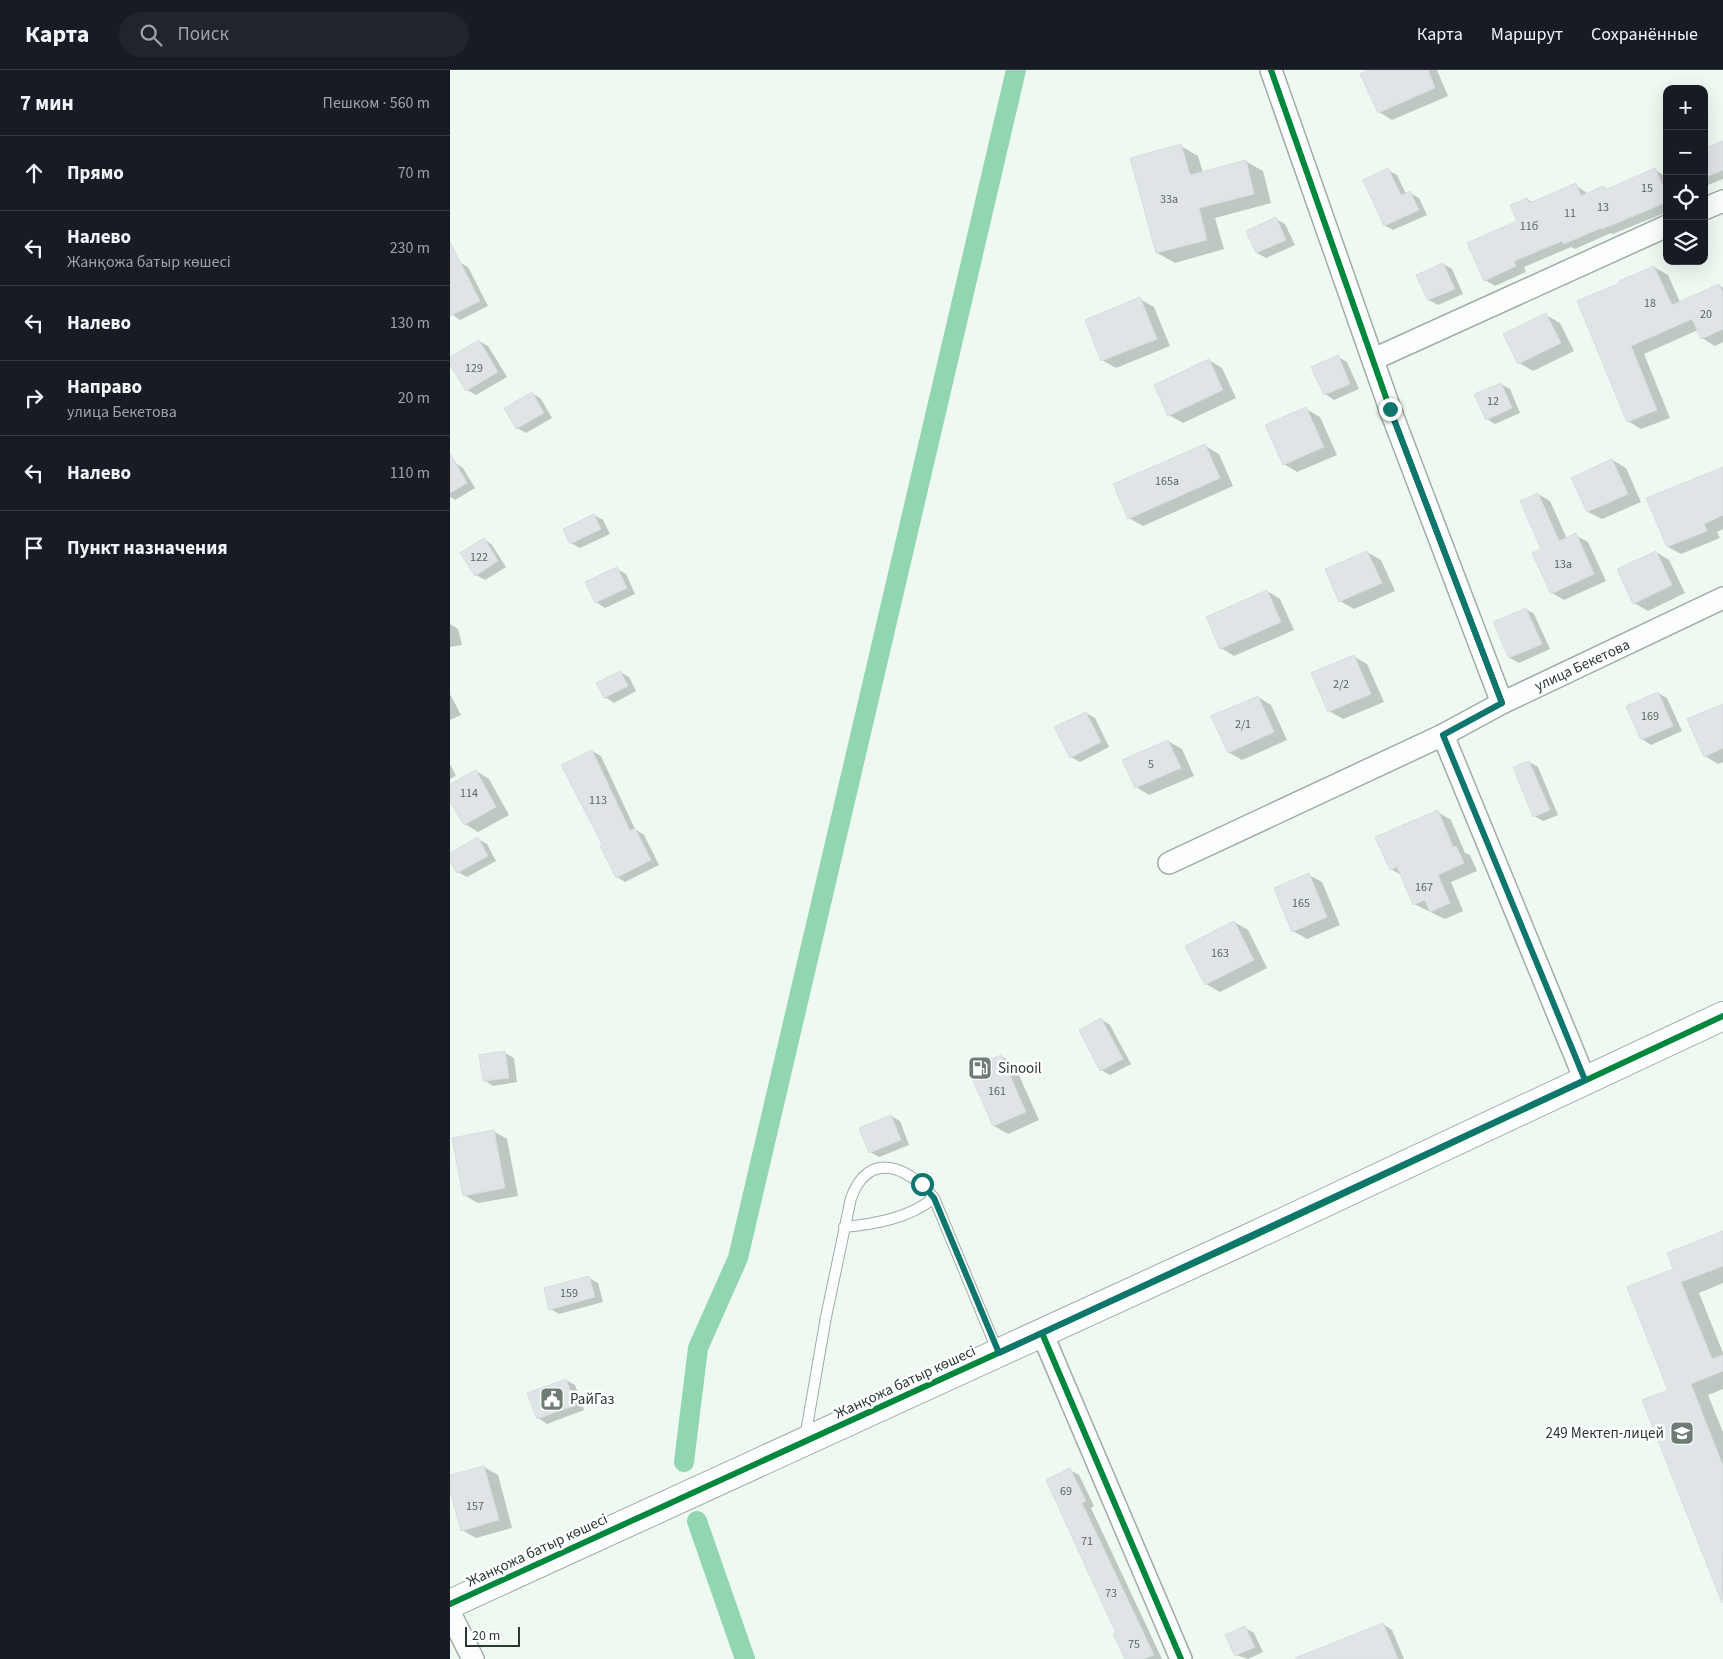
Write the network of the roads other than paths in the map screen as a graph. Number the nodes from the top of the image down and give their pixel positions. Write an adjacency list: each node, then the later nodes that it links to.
1 (1277, 72): 5 (street)
2 (1723, 201): 3 (street)
3 (1708, 207)
4 (1663, 228): 5 (street)
5 (1374, 359): 7 (street)
6 (1723, 598): 7 (street, улица Бекетова)
7 (1502, 703): 8 (street, улица Бекетова)
8 (1443, 735): 9 (street, улица Бекетова); 11 (street)
9 (1170, 863)
10 (1723, 1016): 11 (street, Жанқожа батыр көшесі)
11 (1585, 1080): 14 (street, Жанқожа батыр көшесі)
12 (934, 1198): 13 (lane); 13 (lane); 15 (lane)
13 (844, 1227): 16 (lane)
14 (1042, 1333): 15 (street, Жанқожа батыр көшесі); 20 (street)
15 (999, 1353): 16 (street, Жанқожа батыр көшесі)
16 (804, 1442): 17 (street, Жанқожа батыр көшесі)
17 (450, 1604)
18 (450, 1613): 19 (street)
19 (473, 1659)
20 (1182, 1659)

